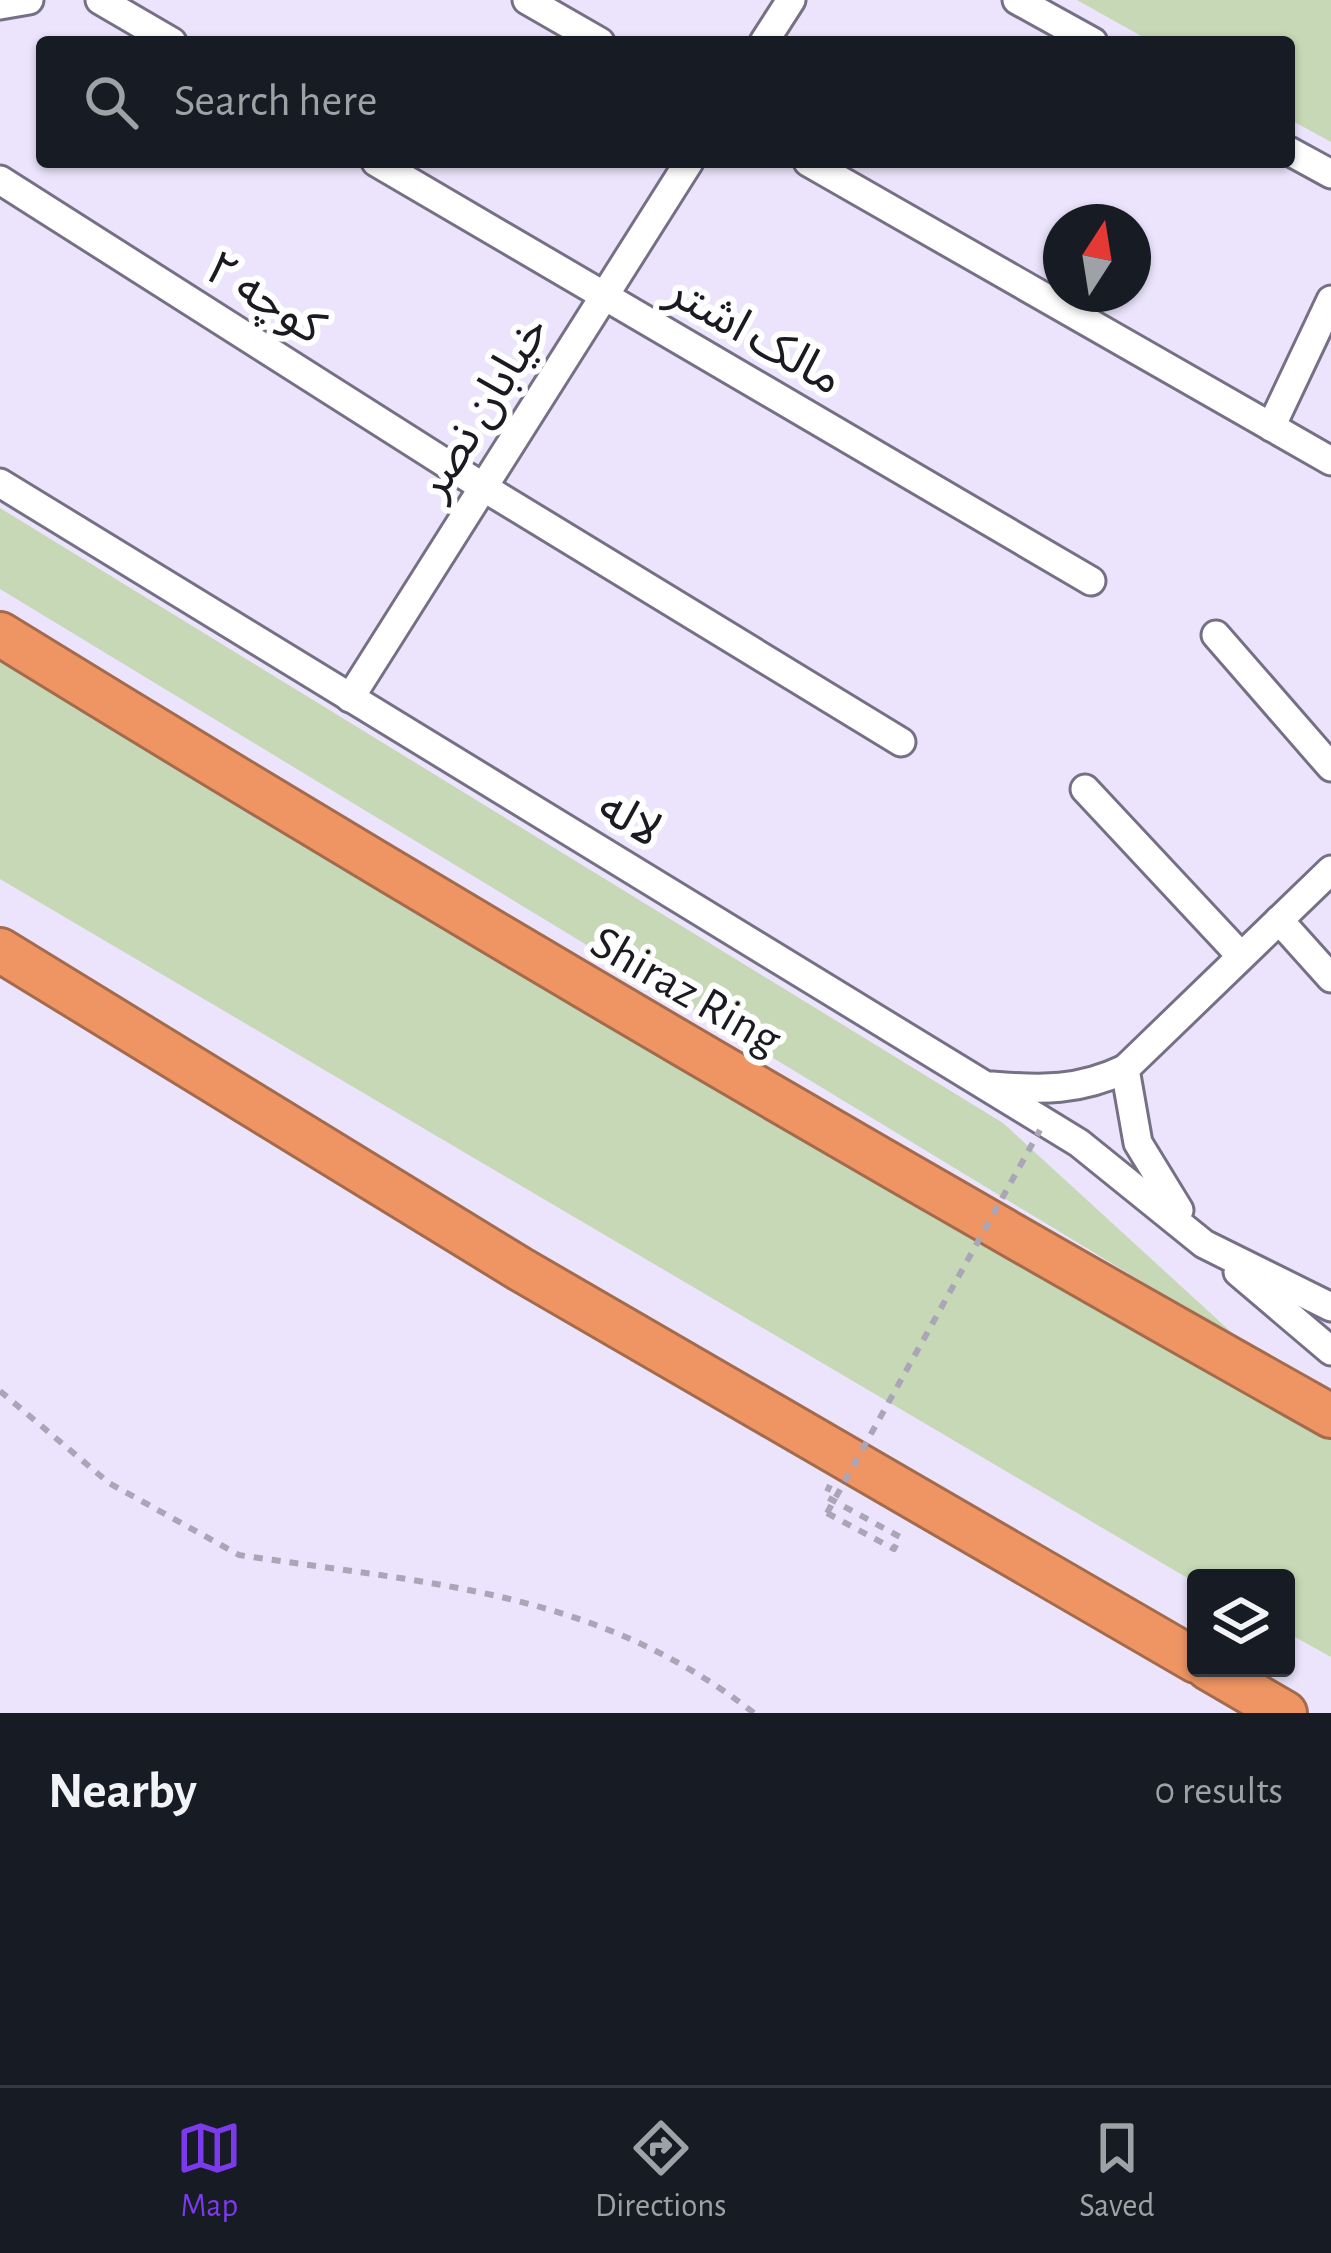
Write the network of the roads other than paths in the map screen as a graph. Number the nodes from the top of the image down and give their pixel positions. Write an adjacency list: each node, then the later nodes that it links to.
1 (29, 0): 6 (street)
2 (100, 0): 7 (street)
3 (527, 0): 8 (street)
4 (791, 0): 9 (street)
5 (1017, 0): 10 (street)
6 (0, 4)
7 (162, 36)
8 (590, 36)
9 (768, 36)
10 (1082, 36)
11 (1295, 154): 15 (street)
12 (386, 168): 17 (street, مالک اشتر)
13 (684, 168): 17 (street, خیابان نصر)
14 (818, 168): 19 (street)
15 (1331, 174)
16 (0, 180): 22 (street, کوچه ۲)
17 (604, 296): 22 (street, خیابان نصر); 23 (street, مالک اشتر)
18 (1331, 300): 19 (street)
19 (1271, 428): 20 (street)
20 (1331, 461)
21 (0, 483): 26 (street, لاله)
22 (483, 487): 26 (street, خیابان نصر); 27 (street, کوچه ۲)
23 (1091, 581)
24 (0, 634): 40 (highway, Shiraz Ring)
25 (1216, 635): 28 (street)
26 (350, 698): 36 (street, لاله)
27 (901, 742)
28 (1331, 767)
29 (1085, 789): 33 (street)
30 (1331, 870): 31 (street)
31 (1279, 920): 33 (street); 34 (street)
32 (0, 950): 41 (highway)
33 (1241, 956): 35 (street)
34 (1331, 978)
35 (1125, 1069): 36 (street); 37 (street)
36 (983, 1085): 37 (street, لاله)
37 (1204, 1244): 38 (street); 39 (street)
38 (1331, 1307)
39 (1331, 1351)
40 (1331, 1417)
41 (1187, 1656)
42 (1223, 1677): 43 (highway)
43 (1285, 1713)

